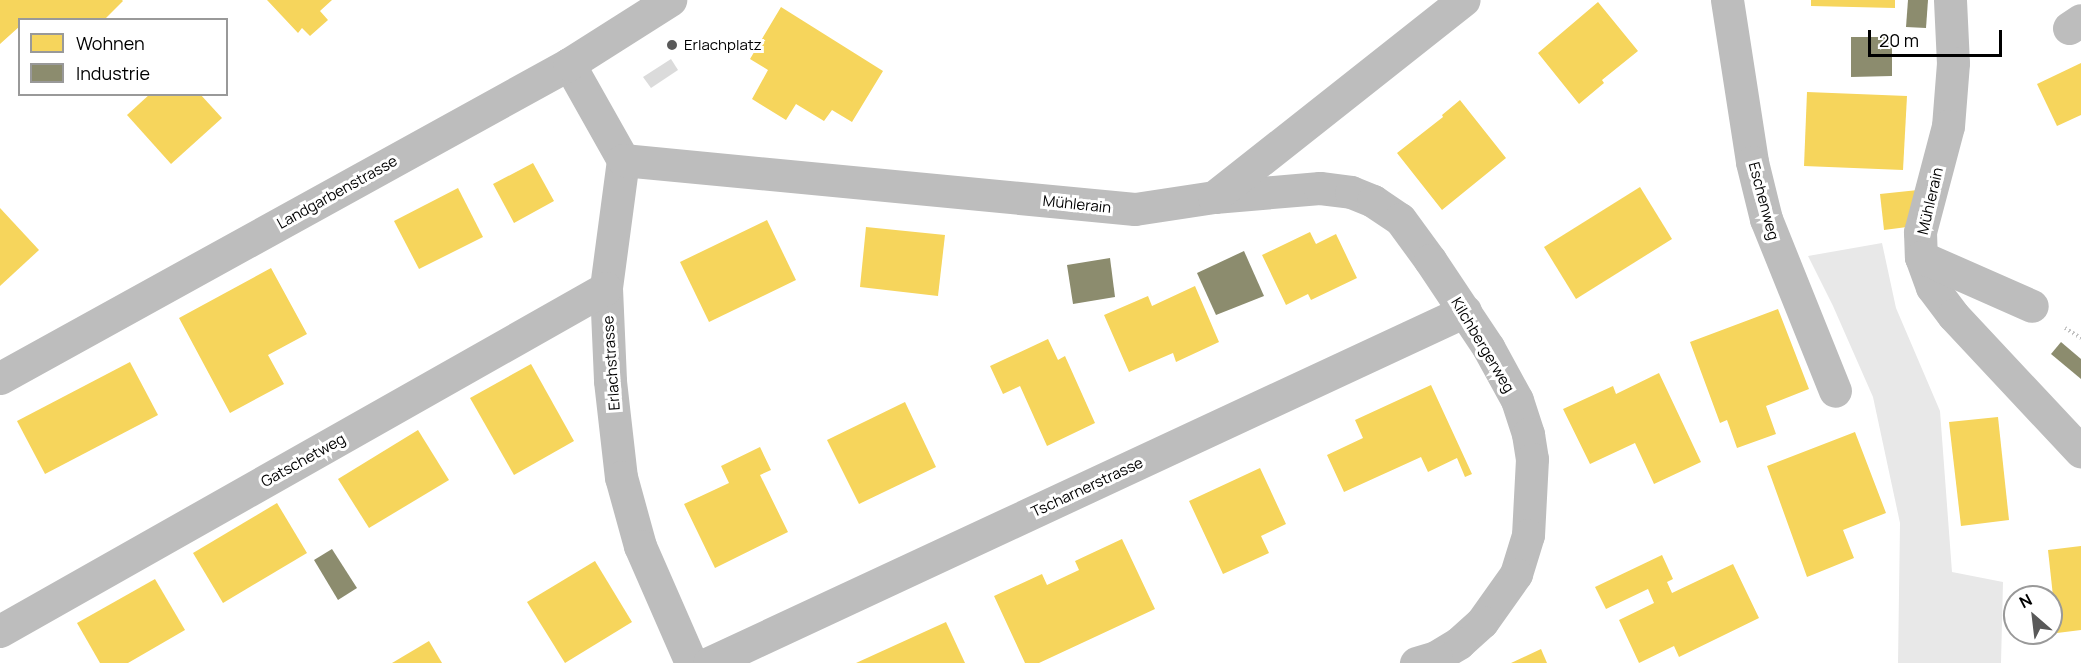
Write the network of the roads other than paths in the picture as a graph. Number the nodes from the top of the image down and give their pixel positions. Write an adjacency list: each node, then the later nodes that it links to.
1 (670, 0): 5 (street, Landgarbenstrasse)
2 (1463, 0): 7 (street, Mühlerain)
3 (1727, 0): 13 (street, Eschenweg)
4 (1950, 0): 8 (street, Mühlerain)
5 (569, 64): 6 (street); 12 (street, Landgarbenstrasse)
6 (623, 160): 7 (street, Mühlerain); 9 (street, Erlachstrasse)
7 (1214, 197): 11 (street, Kilchbergerweg)
8 (1921, 258): 10 (street); 14 (street, Mühlerain)
9 (606, 288): 15 (street, Gatschetweg); 16 (street, Erlachstrasse)
10 (2032, 306)
11 (1465, 311): 17 (street, Tscharnerstrasse); 18 (street, Kilchbergerweg)
12 (0, 378)
13 (1835, 392)
14 (2081, 452)
15 (0, 631)
16 (691, 663)
17 (709, 663)
18 (1416, 663)

